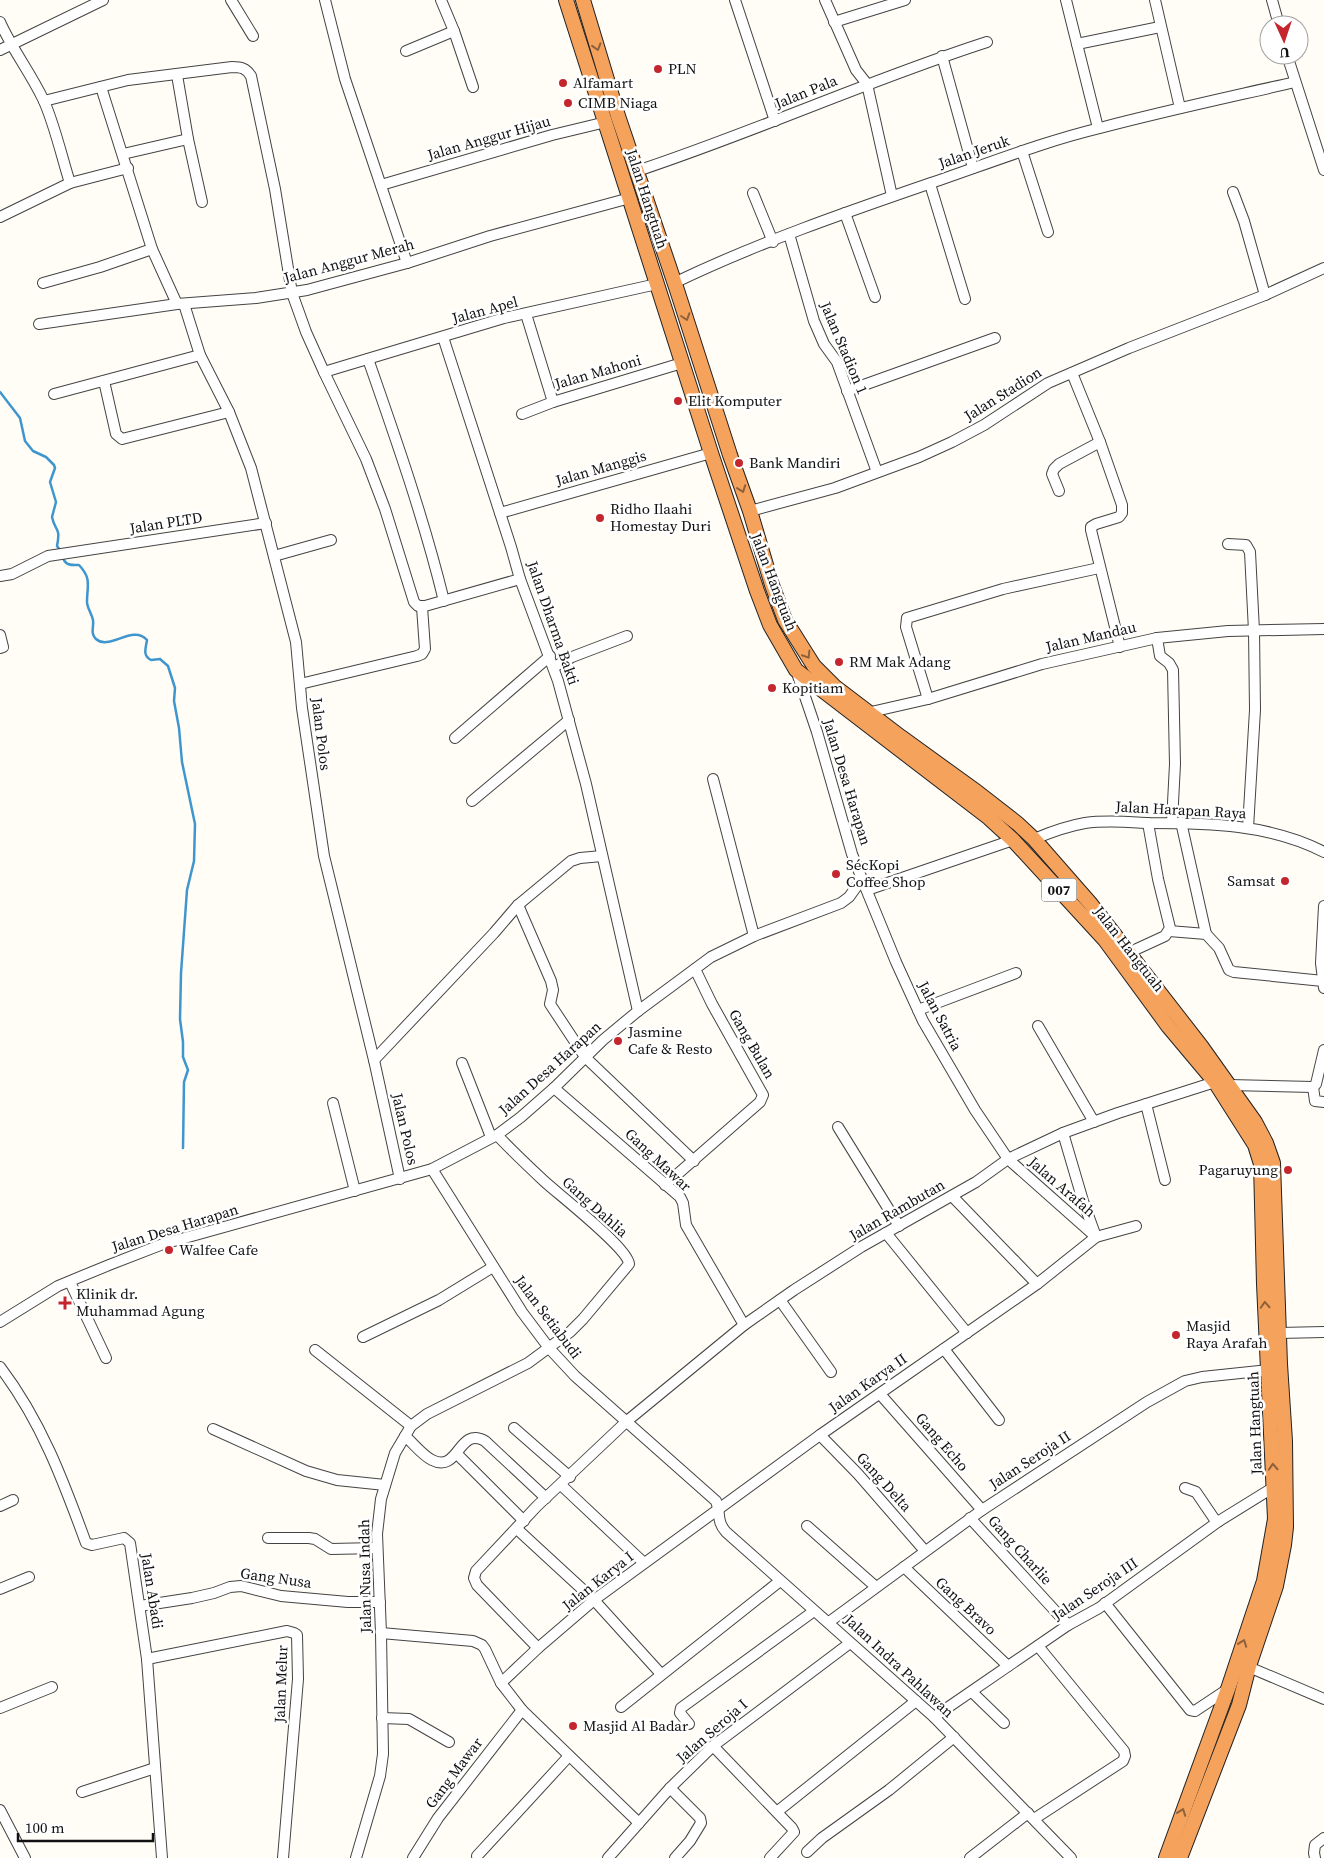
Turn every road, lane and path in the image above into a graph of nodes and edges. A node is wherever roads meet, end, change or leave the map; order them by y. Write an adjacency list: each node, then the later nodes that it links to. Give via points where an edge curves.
1 (103, 0): 20 (street)
2 (231, 0): 18 (street)
3 (325, 0): 46 (street, via 344,79)
4 (441, 0): 17 (street)
5 (566, 0): 34 (highway, Jalan Hangtuah / 007)
6 (583, 0): 43 (highway, Jalan Hangtuah / 007, one-way to 43)
7 (735, 0): 33 (street)
8 (825, 0): 15 (street)
9 (904, 0): 15 (street)
10 (1066, 0): 21 (street)
11 (1155, 0): 16 (street)
12 (1272, 0): 13 (street)
13 (1276, 15)
14 (0, 22): 20 (street)
15 (834, 22): 28 (street, via 856,70)
16 (1160, 27): 21 (street); 32 (street)
17 (454, 31): 23 (street); 30 (street)
18 (253, 36)
19 (988, 42): 24 (street, Jalan Pala)
20 (11, 44): 22 (street); 31 (street)
21 (1077, 44): 35 (street)
22 (0, 50)
23 (406, 51)
24 (942, 56): 28 (street, Jalan Pala); 41 (street)
25 (1290, 65): 27 (street)
26 (177, 75): 29 (street, via 128,80); 36 (street); 63 (street, via 239,67 251,76 275,189)
27 (1295, 82): 32 (street, Jalan Jeruk); 37 (street)
28 (867, 84): 33 (street, Jalan Pala); 49 (street)
29 (101, 87): 31 (street); 39 (street, Jalan Polos)
30 (472, 87)
31 (44, 101): 44 (street)
32 (1180, 108): 35 (street, Jalan Jeruk)
33 (775, 121): 43 (street, Jalan Pala)
34 (606, 122): 46 (street, Jalan Anggur Hijau); 50 (highway, Jalan Hangtuah / 007)
35 (1098, 128): 38 (street, Jalan Jeruk)
36 (188, 139): 39 (street); 51 (street)
37 (1320, 144): 42 (street)
38 (1022, 151): 41 (street, Jalan Jeruk); 54 (street)
39 (123, 154): 40 (street, Jalan Polos)
40 (128, 168): 44 (street); 57 (street, Jalan Polos)
41 (973, 168): 45 (street, Jalan Jeruk)
42 (1324, 170)
43 (637, 171): 61 (highway, Jalan Hangtuah / 007)
44 (70, 183): 53 (street)
45 (930, 184): 49 (street, Jalan Jeruk); 66 (street)
46 (381, 185): 58 (street)
47 (1233, 192): 64 (street)
48 (753, 193): 56 (street)
49 (892, 196): 52 (street, Jalan Jeruk)
50 (630, 198): 58 (street, Jalan Anggur Merah, via 490,236); 62 (highway, Jalan Hangtuah / 007)
51 (202, 202)
52 (845, 213): 55 (street, Jalan Jeruk); 65 (street)
53 (0, 217)
54 (1048, 232)
55 (789, 234): 56 (street, Jalan Jeruk); 78 (street, Jalan Stadion 1, via 814,321 824,344 838,362)
56 (773, 242): 61 (street, Jalan Jeruk)
57 (152, 249): 60 (street); 67 (street, Jalan Polos)
58 (407, 263): 63 (street, Jalan Anggur Merah)
59 (1324, 268): 64 (street, Jalan Stadion)
60 (43, 283)
61 (674, 283): 87 (highway, Jalan Hangtuah / 007, one-way to 87)
62 (657, 284): 68 (street, Jalan Apel); 74 (highway, Jalan Hangtuah / 007)
63 (292, 293): 67 (street, Jalan Anggur Merah); 75 (street)
64 (1265, 295): 76 (street, Jalan Stadion)
65 (875, 297)
66 (966, 299)
67 (180, 304): 69 (street, Jalan Anggur Merah); 72 (street, Jalan Polos)
68 (526, 314): 70 (street, Jalan Apel); 80 (street, Jalan Mahoni)
69 (38, 324)
70 (443, 337): 73 (street, Jalan Apel); 88 (street, Jalan Dharma Bakti)
71 (995, 338): 78 (street)
72 (200, 355): 77 (street); 81 (street, Jalan Polos)
73 (368, 359): 75 (street, Jalan Apel); 96 (street, via 413,489)
74 (682, 363): 80 (street, Jalan Mahoni); 84 (highway, Jalan Hangtuah / 007)
75 (324, 372): 97 (street, via 369,468 414,602)
76 (1072, 373): 83 (street); 85 (street, Jalan Stadion, via 1048,383 952,442)
77 (104, 381): 79 (street); 81 (street, via 116,434 122,439)
78 (847, 391): 85 (street, Jalan Stadion 1)
79 (54, 394)
80 (553, 402): 82 (street)
81 (229, 412): 89 (street, Jalan Polos, via 251,468)
82 (522, 414)
83 (1100, 442): 86 (street, via 1056,466 1052,474); 93 (street, via 1122,509 1119,517 1091,527)
84 (711, 453): 88 (street, Jalan Manggis); 107 (highway, Jalan Hangtuah / 007, via 770,625)
85 (877, 472): 87 (street, Jalan Stadion, via 835,488)
86 (1059, 492)
87 (750, 511): 110 (highway, Jalan Hangtuah / 007, one-way to 110, via 785,620 814,666 834,686)
88 (500, 513): 95 (street, Jalan Dharma Bakti)
89 (266, 523): 92 (street, Jalan Polos); 94 (street, Jalan PLTD, via 48,556 12,574)
90 (331, 540): 92 (street)
91 (1228, 544): 99 (street, via 1244,544 1250,548)
92 (274, 556): 108 (street, Jalan Polos, via 296,642)
93 (1099, 568): 103 (street); 109 (street, via 1003,589 907,618 906,626)
94 (0, 576)
95 (520, 579): 96 (street); 105 (street, Jalan Dharma Bakti)
96 (444, 601): 97 (street)
97 (422, 607): 108 (street, via 425,649 422,654)
98 (1324, 629): 99 (street, Jalan Mandau)
99 (1254, 632): 102 (street, Jalan Mandau, via 1228,631); 117 (street, via 1255,710)
100 (0, 635): 104 (street, via 3,647)
101 (627, 636): 106 (street)
102 (1157, 638): 103 (street, Jalan Mandau); 116 (street, via 1160,656 1173,670)
103 (1120, 647): 109 (street, Jalan Mandau, via 1042,664)
104 (0, 648)
105 (550, 656): 106 (street, Jalan Dharma Bakti); 112 (street)
106 (554, 667): 111 (street, Jalan Dharma Bakti)
107 (796, 670): 119 (highway, Jalan Hangtuah / 007, via 989,818); 122 (street, Jalan Desa Harapan)
108 (300, 684): 139 (street, Jalan Polos, via 324,856)
109 (928, 699): 110 (street, Jalan Mandau)
110 (871, 712): 118 (highway, Jalan Hangtuah / 007)
111 (569, 720): 114 (street); 121 (street, Jalan Dharma Bakti)
112 (455, 738)
113 (713, 779): 128 (street)
114 (472, 801)
115 (1148, 822): 116 (street, Jalan Harapan Raya); 118 (street, Jalan Harapan Raya, via 1112,820 1086,823); 126 (street)
116 (1176, 822): 117 (street, Jalan Harapan Raya); 127 (street)
117 (1248, 828): 120 (street, Jalan Harapan Raya, via 1292,838)
118 (1034, 839): 129 (highway, Jalan Hangtuah / 007)
119 (1013, 840): 123 (street); 135 (highway, Jalan Hangtuah / 007)
120 (1324, 852)
121 (602, 856): 124 (street, via 570,860); 134 (street, Jalan Dharma Bakti)
122 (862, 879): 123 (street, Jalan Satria); 128 (street, Jalan Desa Harapan, via 841,903)
123 (867, 890): 133 (street, Jalan Satria)
124 (518, 905): 138 (street, via 551,981 552,1008); 139 (street)
125 (1324, 906): 132 (street)
126 (1169, 931): 127 (street); 129 (street, via 1165,936)
127 (1206, 934): 132 (street, via 1219,948 1229,970)
128 (754, 936): 130 (street, Jalan Desa Harapan)
129 (1128, 953): 135 (highway, Jalan Hangtuah / 007)
130 (695, 969): 134 (street, Jalan Desa Harapan); 153 (street, Gang Bulan, via 763,1095 760,1102)
131 (1016, 973): 133 (street)
132 (1323, 984)
133 (918, 1010): 152 (street, Jalan Satria, via 970,1102)
134 (638, 1011): 138 (street, Jalan Desa Harapan)
135 (1174, 1023): 141 (highway, Jalan Hangtuah / 007); 142 (highway, Jalan Hangtuah / 007)
136 (1038, 1026): 148 (street)
137 (1324, 1050): 143 (street)
138 (585, 1057): 144 (street, Jalan Desa Harapan); 153 (street)
139 (374, 1060): 155 (street, Jalan Polos)
140 (462, 1063): 151 (street)
141 (1215, 1082): 147 (street, Jalan Rambutan); 179 (highway, Jalan Hangtuah / 007, one-way to 141, via 1261,1164 1254,1145)
142 (1229, 1085): 143 (street); 172 (highway, Jalan Hangtuah / 007, via 1255,1122 1273,1163)
143 (1313, 1087): 145 (street, via 1315,1100)
144 (554, 1088): 151 (street, Jalan Desa Harapan); 157 (street, Gang Mawar)
145 (1324, 1102)
146 (333, 1103): 158 (street)
147 (1146, 1104): 148 (street, Jalan Rambutan); 156 (street)
148 (1094, 1122): 150 (street, Jalan Rambutan)
149 (838, 1127): 160 (street)
150 (1064, 1133): 152 (street, Jalan Rambutan); 163 (street)
151 (494, 1136): 154 (street, Jalan Desa Harapan); 174 (street, Gang Dahlia, via 609,1238 629,1260 627,1268 583,1320)
152 (1008, 1159): 159 (street, Jalan Rambutan); 163 (street, Jalan Arafah)
153 (694, 1161): 157 (street, Gang Bulan)
154 (432, 1169): 155 (street, Jalan Desa Harapan); 164 (street, Jalan Setiabudi)
155 (400, 1179): 158 (street, Jalan Desa Harapan)
156 (1165, 1180)
157 (665, 1185): 169 (street, Gang Mawar, via 682,1200 686,1225)
158 (355, 1191): 165 (street, Jalan Desa Harapan, via 163,1244)
159 (952, 1196): 160 (street, Jalan Rambutan); 166 (street)
160 (899, 1226): 162 (street, Jalan Rambutan)
161 (1136, 1226): 163 (street)
162 (886, 1234): 167 (street, Jalan Rambutan); 171 (street)
163 (1096, 1237): 166 (street, Jalan Karya II)
164 (493, 1267): 173 (street, via 439,1300); 174 (street, Jalan Setiabudi)
165 (70, 1282): 168 (street, Jalan Desa Harapan); 177 (street)
166 (1037, 1284): 171 (street, Jalan Karya II)
167 (780, 1300): 169 (street, Jalan Rambutan); 180 (street)
168 (0, 1322)
169 (744, 1325): 183 (street, Jalan Rambutan)
170 (1324, 1332): 172 (street)
171 (967, 1333): 175 (street, Jalan Karya II)
172 (1280, 1333): 189 (highway, Jalan Hangtuah / 007)
173 (363, 1337)
174 (549, 1348): 183 (street, Jalan Setiabudi, via 575,1376); 184 (street, Jalan Nusa Indah, via 528,1363 460,1396)
175 (944, 1349): 181 (street, Jalan Karya II); 182 (street)
176 (315, 1350): 184 (street)
177 (106, 1358)
178 (0, 1367): 218 (street, Jalan Abadi, via 20,1393 41,1432 86,1543 92,1545 124,1538 130,1543)
179 (1269, 1370): 189 (highway, Jalan Hangtuah / 007); 201 (street, Jalan Seroja II, via 1185,1381 1139,1407)
180 (831, 1372)
181 (880, 1394): 187 (street, Jalan Karya II); 201 (street, Gang Echo)
182 (999, 1420)
183 (627, 1421): 191 (street, Jalan Rambutan); 197 (street, Jalan Setiabudi)
184 (411, 1426): 188 (street, Jalan Nusa Indah)
185 (514, 1428): 191 (street)
186 (213, 1430): 192 (street, via 306,1471 338,1480)
187 (820, 1435): 200 (street, Jalan Karya II); 208 (street, Gang Delta)
188 (405, 1436): 190 (street, via 432,1460 446,1461); 192 (street, Jalan Nusa Indah)
189 (1278, 1441): 194 (highway, Jalan Hangtuah / 007, one-way to 189); 227 (highway, Jalan Hangtuah / 007, via 1286,1527 1284,1545 1276,1586)
190 (457, 1454): 196 (street, via 467,1440 479,1438); 204 (street)
191 (570, 1477): 193 (street, Jalan Rambutan)
192 (385, 1485): 207 (street, Jalan Nusa Indah, via 376,1534)
193 (561, 1485): 196 (street, Jalan Rambutan); 209 (street)
194 (1274, 1487): 203 (street, Jalan Seroja III); 227 (highway, Jalan Hangtuah / 007, one-way to 194, via 1264,1581 1275,1518)
195 (1185, 1488): 203 (street, via 1196,1492 1215,1520)
196 (546, 1498): 204 (street, Jalan Rambutan)
197 (713, 1499): 200 (street, Jalan Indra Pahlawan)
198 (12, 1500): 199 (street)
199 (0, 1506)
200 (719, 1509): 209 (street, Jalan Karya I); 212 (street, Jalan Indra Pahlawan, via 721,1526)
201 (982, 1510): 202 (street, Jalan Seroja II)
202 (970, 1518): 208 (street, Jalan Seroja II); 221 (street, Gang Charlie)
203 (1219, 1521): 217 (street, Jalan Seroja III)
204 (521, 1525): 215 (street); 225 (street, Jalan Rambutan, via 480,1566 474,1578)
205 (807, 1526): 213 (street)
206 (268, 1538): 207 (street, via 315,1539 331,1549)
207 (377, 1548): 216 (street, Jalan Nusa Indah)
208 (925, 1551): 210 (street, Jalan Seroja II)
209 (644, 1563): 215 (street, Jalan Karya I)
210 (904, 1567): 213 (street, Jalan Seroja II); 228 (street, Gang Bravo)
211 (29, 1577): 214 (street)
212 (780, 1581): 219 (street, Jalan Indra Pahlawan); 229 (street)
213 (876, 1587): 220 (street, Jalan Seroja II)
214 (0, 1589)
215 (594, 1600): 225 (street, Jalan Karya I); 229 (street)
216 (380, 1602): 218 (street, Gang Nusa, via 281,1596 241,1586); 222 (street, Jalan Nusa Indah)
217 (1105, 1603): 221 (street, Jalan Seroja III); 232 (street, via 1190,1710 1195,1711)
218 (140, 1606): 226 (street, Jalan Abadi)
219 (814, 1610): 220 (street, Jalan Indra Pahlawan); 242 (street, via 681,1708 680,1714)
220 (829, 1622): 223 (street, Jalan Indra Pahlawan)
221 (1068, 1625): 224 (street, Jalan Seroja III)
222 (381, 1633): 230 (street, via 478,1642); 240 (street, Jalan Nusa Indah)
223 (850, 1643): 235 (street, Jalan Indra Pahlawan); 245 (street, Jalan Seroja I)
224 (1038, 1646): 228 (street, Jalan Seroja III); 252 (street, via 1117,1741 1125,1756 1104,1775)
225 (538, 1648): 230 (street, Jalan Karya I)
226 (147, 1659): 247 (street, Jalan Abadi); 259 (street, Jalan Melur, via 287,1631 297,1635 298,1679)
227 (1242, 1664): 232 (highway, Jalan Hangtuah / 007); 234 (street); 268 (highway, Jalan Hangtuah / 007, via 1239,1704)
228 (1008, 1666): 233 (street, Jalan Seroja III)
229 (660, 1674): 236 (street)
230 (501, 1683): 238 (street)
231 (52, 1687): 237 (street)
232 (1228, 1689): 267 (highway, Jalan Hangtuah / 007, one-way to 232)
233 (972, 1692): 239 (street, Jalan Seroja III); 241 (street)
234 (1324, 1699)
235 (916, 1701): 239 (street, Jalan Indra Pahlawan); 251 (street)
236 (621, 1707)
237 (0, 1708)
238 (522, 1710): 246 (street); 261 (street, Gang Mawar, via 438,1818)
239 (934, 1717): 243 (street, Jalan Indra Pahlawan)
240 (382, 1718): 244 (street, via 409,1719); 260 (street, Jalan Nusa Indah, via 380,1776)
241 (1004, 1723)
242 (690, 1724)
243 (954, 1737): 252 (street, Jalan Indra Pahlawan); 255 (street)
244 (449, 1742)
245 (713, 1746): 248 (street, Jalan Seroja I); 251 (street)
246 (569, 1756): 253 (street); 256 (street)
247 (155, 1768): 249 (street); 258 (street, Jalan Abadi)
248 (670, 1788): 253 (street, Jalan Seroja I); 263 (street, via 701,1822)
249 (82, 1792)
250 (0, 1810): 257 (street)
251 (778, 1811): 264 (street, via 794,1832)
252 (1031, 1816): 265 (street); 266 (street, Jalan Indra Pahlawan)
253 (640, 1823): 262 (street, Jalan Seroja I)
254 (1324, 1838): 269 (street, via 1315,1845)
255 (807, 1852)
256 (477, 1856)
257 (25, 1858)
258 (162, 1858)
259 (283, 1858)
260 (356, 1858)
261 (413, 1858)
262 (608, 1858)
263 (675, 1858)
264 (770, 1858)
265 (970, 1858)
266 (1071, 1858)
267 (1166, 1858)
268 (1180, 1858)
269 (1315, 1858)

